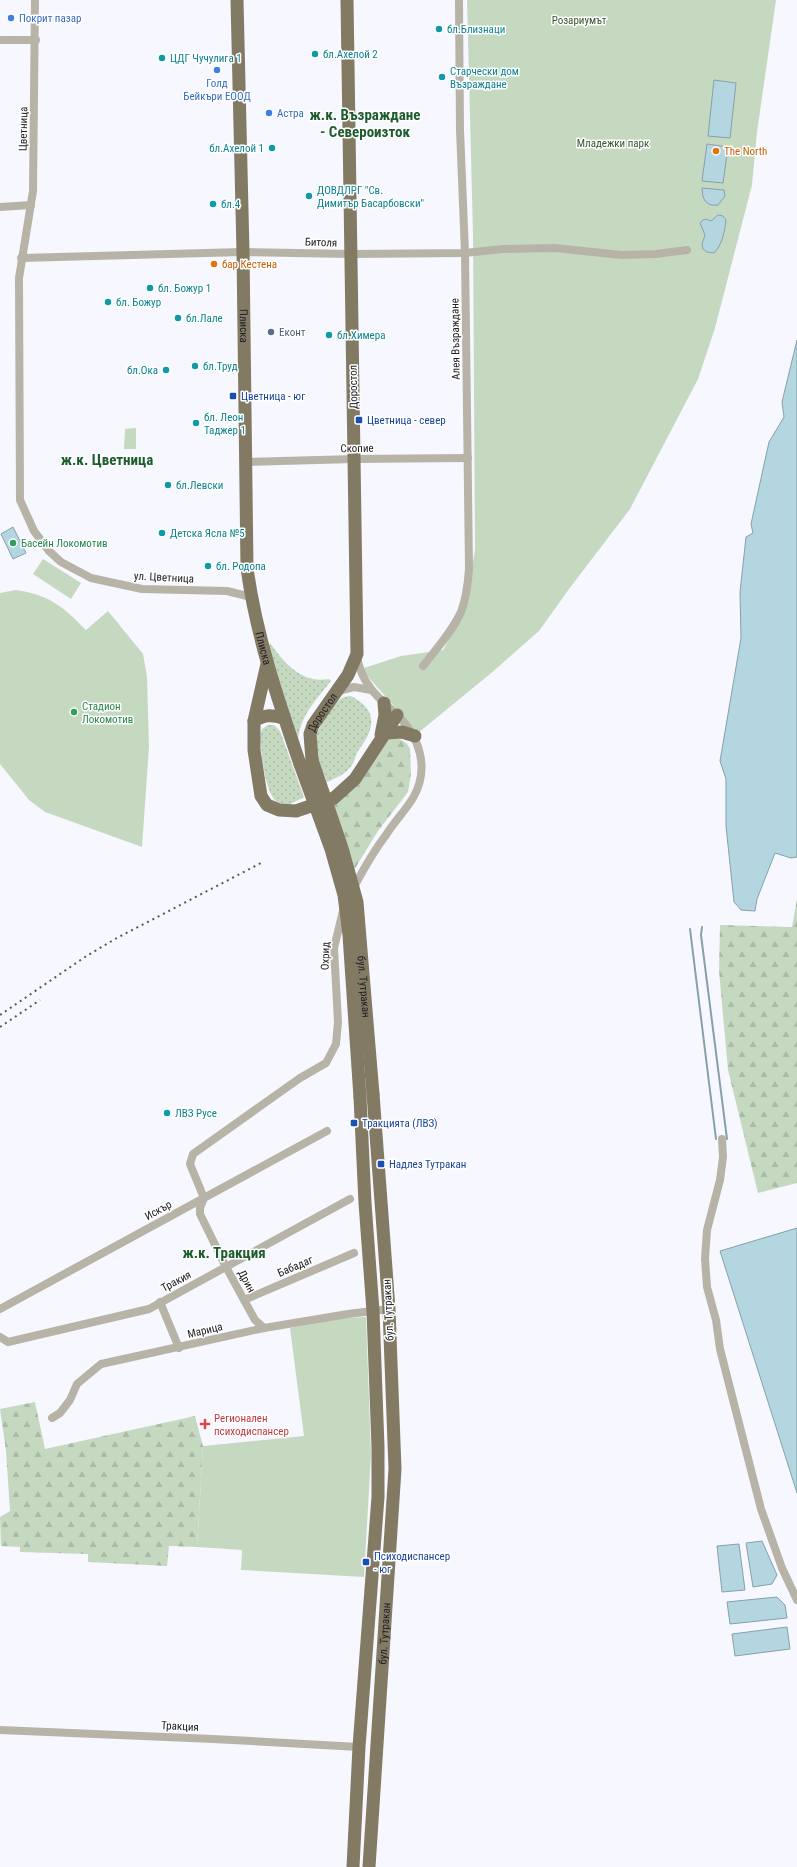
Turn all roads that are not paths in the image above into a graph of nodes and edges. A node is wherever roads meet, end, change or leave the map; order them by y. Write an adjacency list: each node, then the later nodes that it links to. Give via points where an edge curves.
1 (35, 0): 6 (street, Цветница)
2 (237, 0): 10 (main road, Плиска)
3 (347, 0): 12 (main road, Доростол)
4 (459, 0): 11 (street, Алея Възраждане)
5 (0, 40): 6 (street)
6 (36, 40): 7 (street, Цветница)
7 (31, 205): 8 (street); 13 (street, Цветница)
8 (0, 207)
9 (687, 250): 11 (street, Битоля, via 621,255 555,248)
10 (244, 252): 12 (street, Битоля); 13 (street, Битоля); 16 (main road, Плиска)
11 (464, 253): 12 (street, Битоля); 14 (street, Алея Възраждане)
12 (352, 254): 15 (main road, Доростол)
13 (21, 258): 17 (street, ул. Цветница, via 18,278 20,500 34,531 61,562 91,578 142,589 227,591)
14 (468, 458): 15 (street, Скопие); 20 (street, Алея Възраждане, via 467,584 461,612 445,639)
15 (354, 459): 16 (street, Скопие); 18 (main road, Доростол)
16 (246, 462): 17 (main road, Плиска)
17 (251, 597): 19 (main road, Плиска)
18 (357, 654): 21 (street, Охрид, via 361,673); 22 (main road, Доростол, via 348,675)
19 (267, 664): 25 (main road, Плиска); 26 (main road)
20 (423, 666)
21 (371, 690): 22 (street, via 354,687); 23 (street, Охрид)
22 (335, 692): 29 (main road, Доростол, via 312,725)
23 (384, 703): 24 (street, Охрид); 27 (main road)
24 (397, 715): 27 (main road); 28 (street, Охрид)
25 (284, 718): 26 (main road, via 267,715); 29 (main road, Плиска)
26 (254, 721): 27 (main road, via 254,750 261,796 267,805 288,812 309,808 334,798 355,779)
27 (383, 736): 28 (main road, via 402,732)
28 (415, 736): 32 (street, Охрид, via 422,774 418,789 372,855 342,915 334,948 338,1022 336,1044 326,1063 300,1078 193,1154 190,1164)
29 (306, 762): 39 (main road, бул. Тутракан, bridge, via 342,848 357,902); 40 (main road, бул. Тутракан, bridge, via 344,895 349,935)
30 (328, 1131): 32 (street, Искър)
31 (722, 1140): 45 (street, via 723,1157 707,1230 707,1286 716,1320 721,1356 761,1509 782,1568)
32 (204, 1198): 35 (street, Дрин, via 200,1214); 38 (street, Искър)
33 (350, 1199): 35 (street, Тракия)
34 (354, 1253): 36 (street, Бабадаг)
35 (226, 1267): 36 (street, Дрин); 37 (street, Тракия)
36 (244, 1300): 41 (street, Дрин, via 255,1320)
37 (160, 1302): 42 (street, Тракия, via 149,1308 8,1342); 43 (street)
38 (0, 1309)
39 (389, 1310): 40 (street, Марица); 48 (main road, бул. Тутракан, via 395,1469)
40 (373, 1311): 41 (street, Марица); 47 (main road, бул. Тутракан, via 378,1497)
41 (264, 1328): 43 (street, Марица)
42 (0, 1337)
43 (179, 1348): 44 (street, Марица, via 101,1364 77,1384 70,1400 60,1413)
44 (52, 1418)
45 (797, 1600)
46 (0, 1730): 47 (street, Тракция, via 213,1738)
47 (359, 1747): 48 (main road); 49 (main road, бул. Тутракан)
48 (377, 1749): 50 (main road, бул. Тутракан)
49 (358, 1761): 50 (main road); 51 (main road, бул. Тутракан)
50 (376, 1762): 52 (main road, бул. Тутракан)
51 (353, 1867)
52 (369, 1867)

